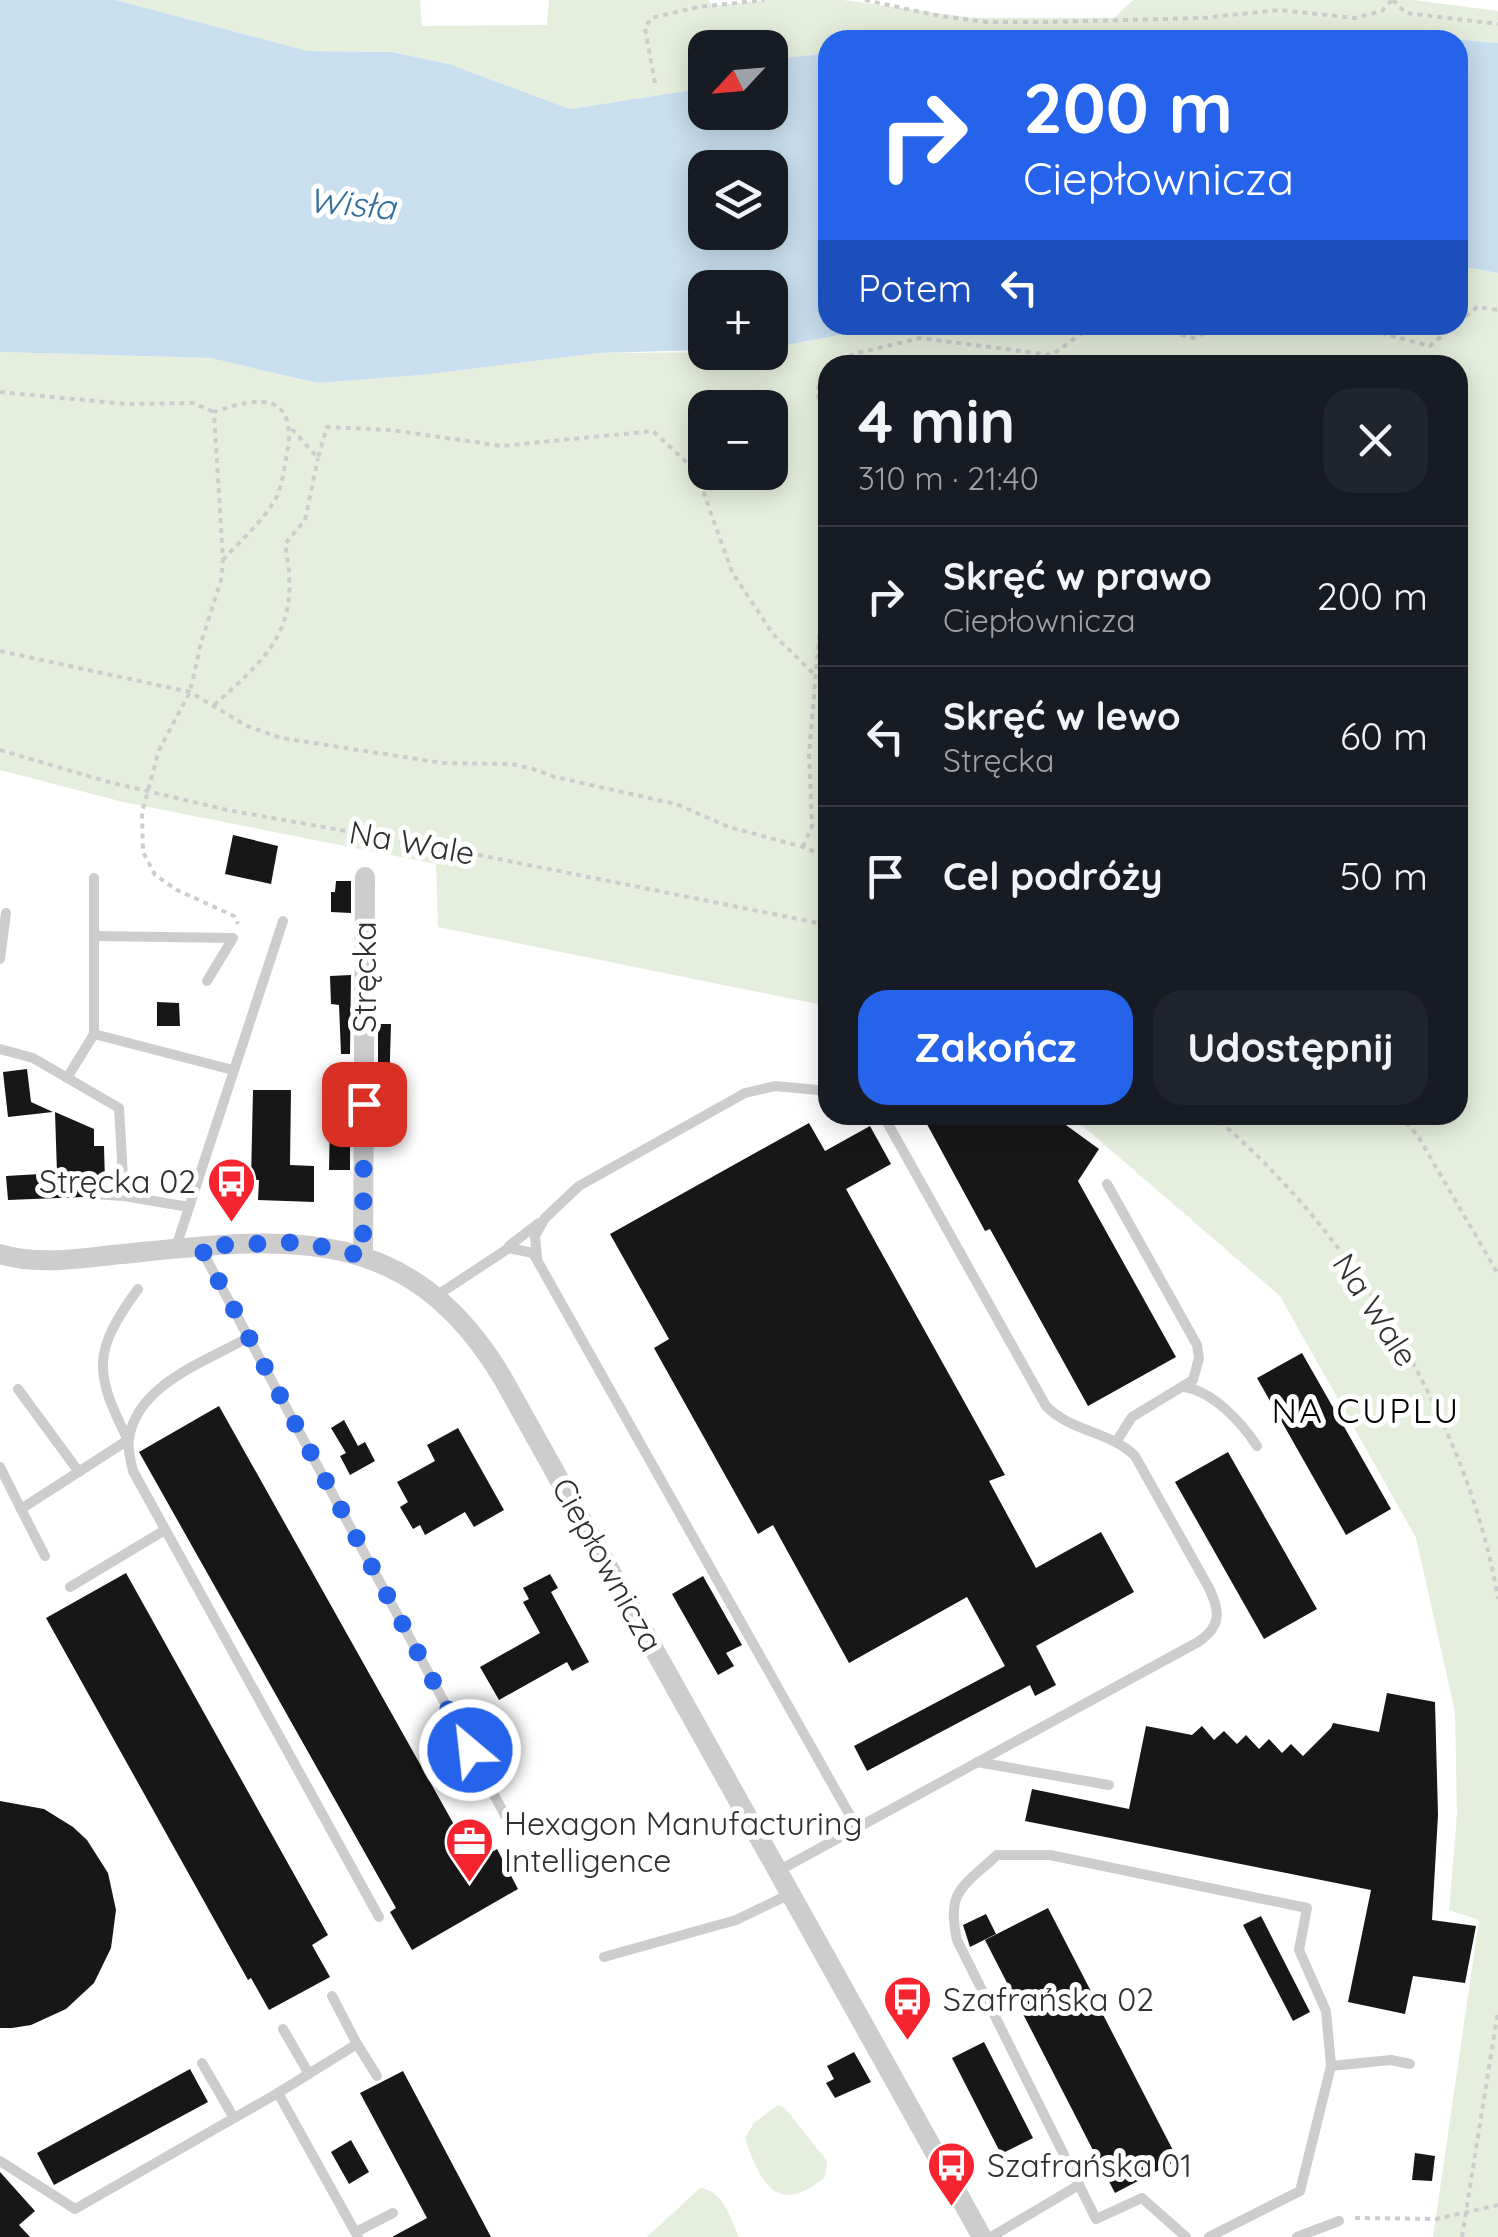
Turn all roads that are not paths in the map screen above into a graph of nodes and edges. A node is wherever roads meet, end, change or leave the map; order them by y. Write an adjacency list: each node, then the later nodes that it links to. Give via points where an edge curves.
1 (365, 877): 23 (street, Stręcka)
2 (94, 878): 5 (lane)
3 (6, 912): 6 (lane)
4 (283, 921): 10 (lane)
5 (94, 936): 7 (lane, via 233,938); 8 (lane)
6 (0, 959)
7 (207, 981)
8 (94, 1034): 10 (lane); 11 (lane)
9 (0, 1050): 11 (lane, via 33,1058)
10 (233, 1070): 17 (lane)
11 (68, 1078): 16 (lane, via 119,1108)
12 (818, 1090): 18 (lane, via 775,1086 745,1092 579,1186)
13 (889, 1125): 31 (lane, via 1046,1406 1070,1424)
14 (1106, 1184): 28 (lane, via 1197,1345 1197,1370)
15 (91, 1194): 16 (lane)
16 (124, 1196): 17 (lane)
17 (189, 1207): 20 (lane)
18 (545, 1218): 21 (lane); 24 (lane, via 534,1243)
19 (200, 1246): 20 (street, Ciepłownicza); 23 (street, Ciepłownicza, via 302,1242); 27 (lane)
20 (176, 1248): 22 (street, Ciepłownicza, via 66,1260)
21 (505, 1250): 24 (lane, via 527,1250); 26 (lane)
22 (0, 1254)
23 (363, 1256): 26 (street, Ciepłownicza)
24 (538, 1260): 42 (lane)
25 (138, 1289): 30 (lane, via 112,1324 102,1358 104,1393)
26 (436, 1296): 43 (street, Ciepłownicza, via 464,1322 502,1376)
27 (249, 1337): 30 (lane, via 162,1386 140,1407); 41 (lane)
28 (1184, 1388): 31 (lane, via 1132,1417); 32 (lane, via 1240,1423)
29 (18, 1389): 34 (lane)
30 (128, 1440): 34 (lane); 36 (lane, via 132,1470)
31 (1116, 1442): 39 (lane, via 1142,1465 1209,1588 1216,1626)
32 (1257, 1446)
33 (0, 1466): 35 (lane)
34 (79, 1472): 35 (lane)
35 (21, 1509): 37 (lane)
36 (165, 1530): 38 (lane); 45 (lane)
37 (45, 1556)
38 (70, 1587)
39 (976, 1762): 40 (lane); 42 (lane)
40 (1109, 1785)
41 (507, 1819)
42 (857, 1828): 43 (lane)
43 (777, 1871): 44 (street, Ciepłownicza)
44 (790, 1894): 46 (lane, via 736,1920); 62 (street, Ciepłownicza)
45 (380, 1917)
46 (604, 1957)
47 (332, 1996): 49 (lane)
48 (282, 2029): 53 (lane)
49 (357, 2044): 53 (lane); 54 (lane)
50 (202, 2064): 56 (lane)
51 (1410, 2064): 52 (lane)
52 (1331, 2066): 58 (lane, via 1326,2011 1299,1950 1307,1908 1050,1855 996,1856 953,1900 957,1940); 65 (lane, via 1300,2191)
53 (308, 2074): 55 (lane)
54 (377, 2076)
55 (278, 2093): 56 (lane); 61 (lane)
56 (234, 2118): 57 (lane, via 75,2209)
57 (0, 2160)
58 (1080, 2185): 63 (lane); 64 (lane, via 1096,2219 1142,2198)
59 (392, 2212): 61 (lane)
60 (1339, 2221): 66 (lane)
61 (357, 2235)
62 (982, 2237)
63 (991, 2237)
64 (1186, 2237)
65 (1209, 2237)
66 (1297, 2237)

